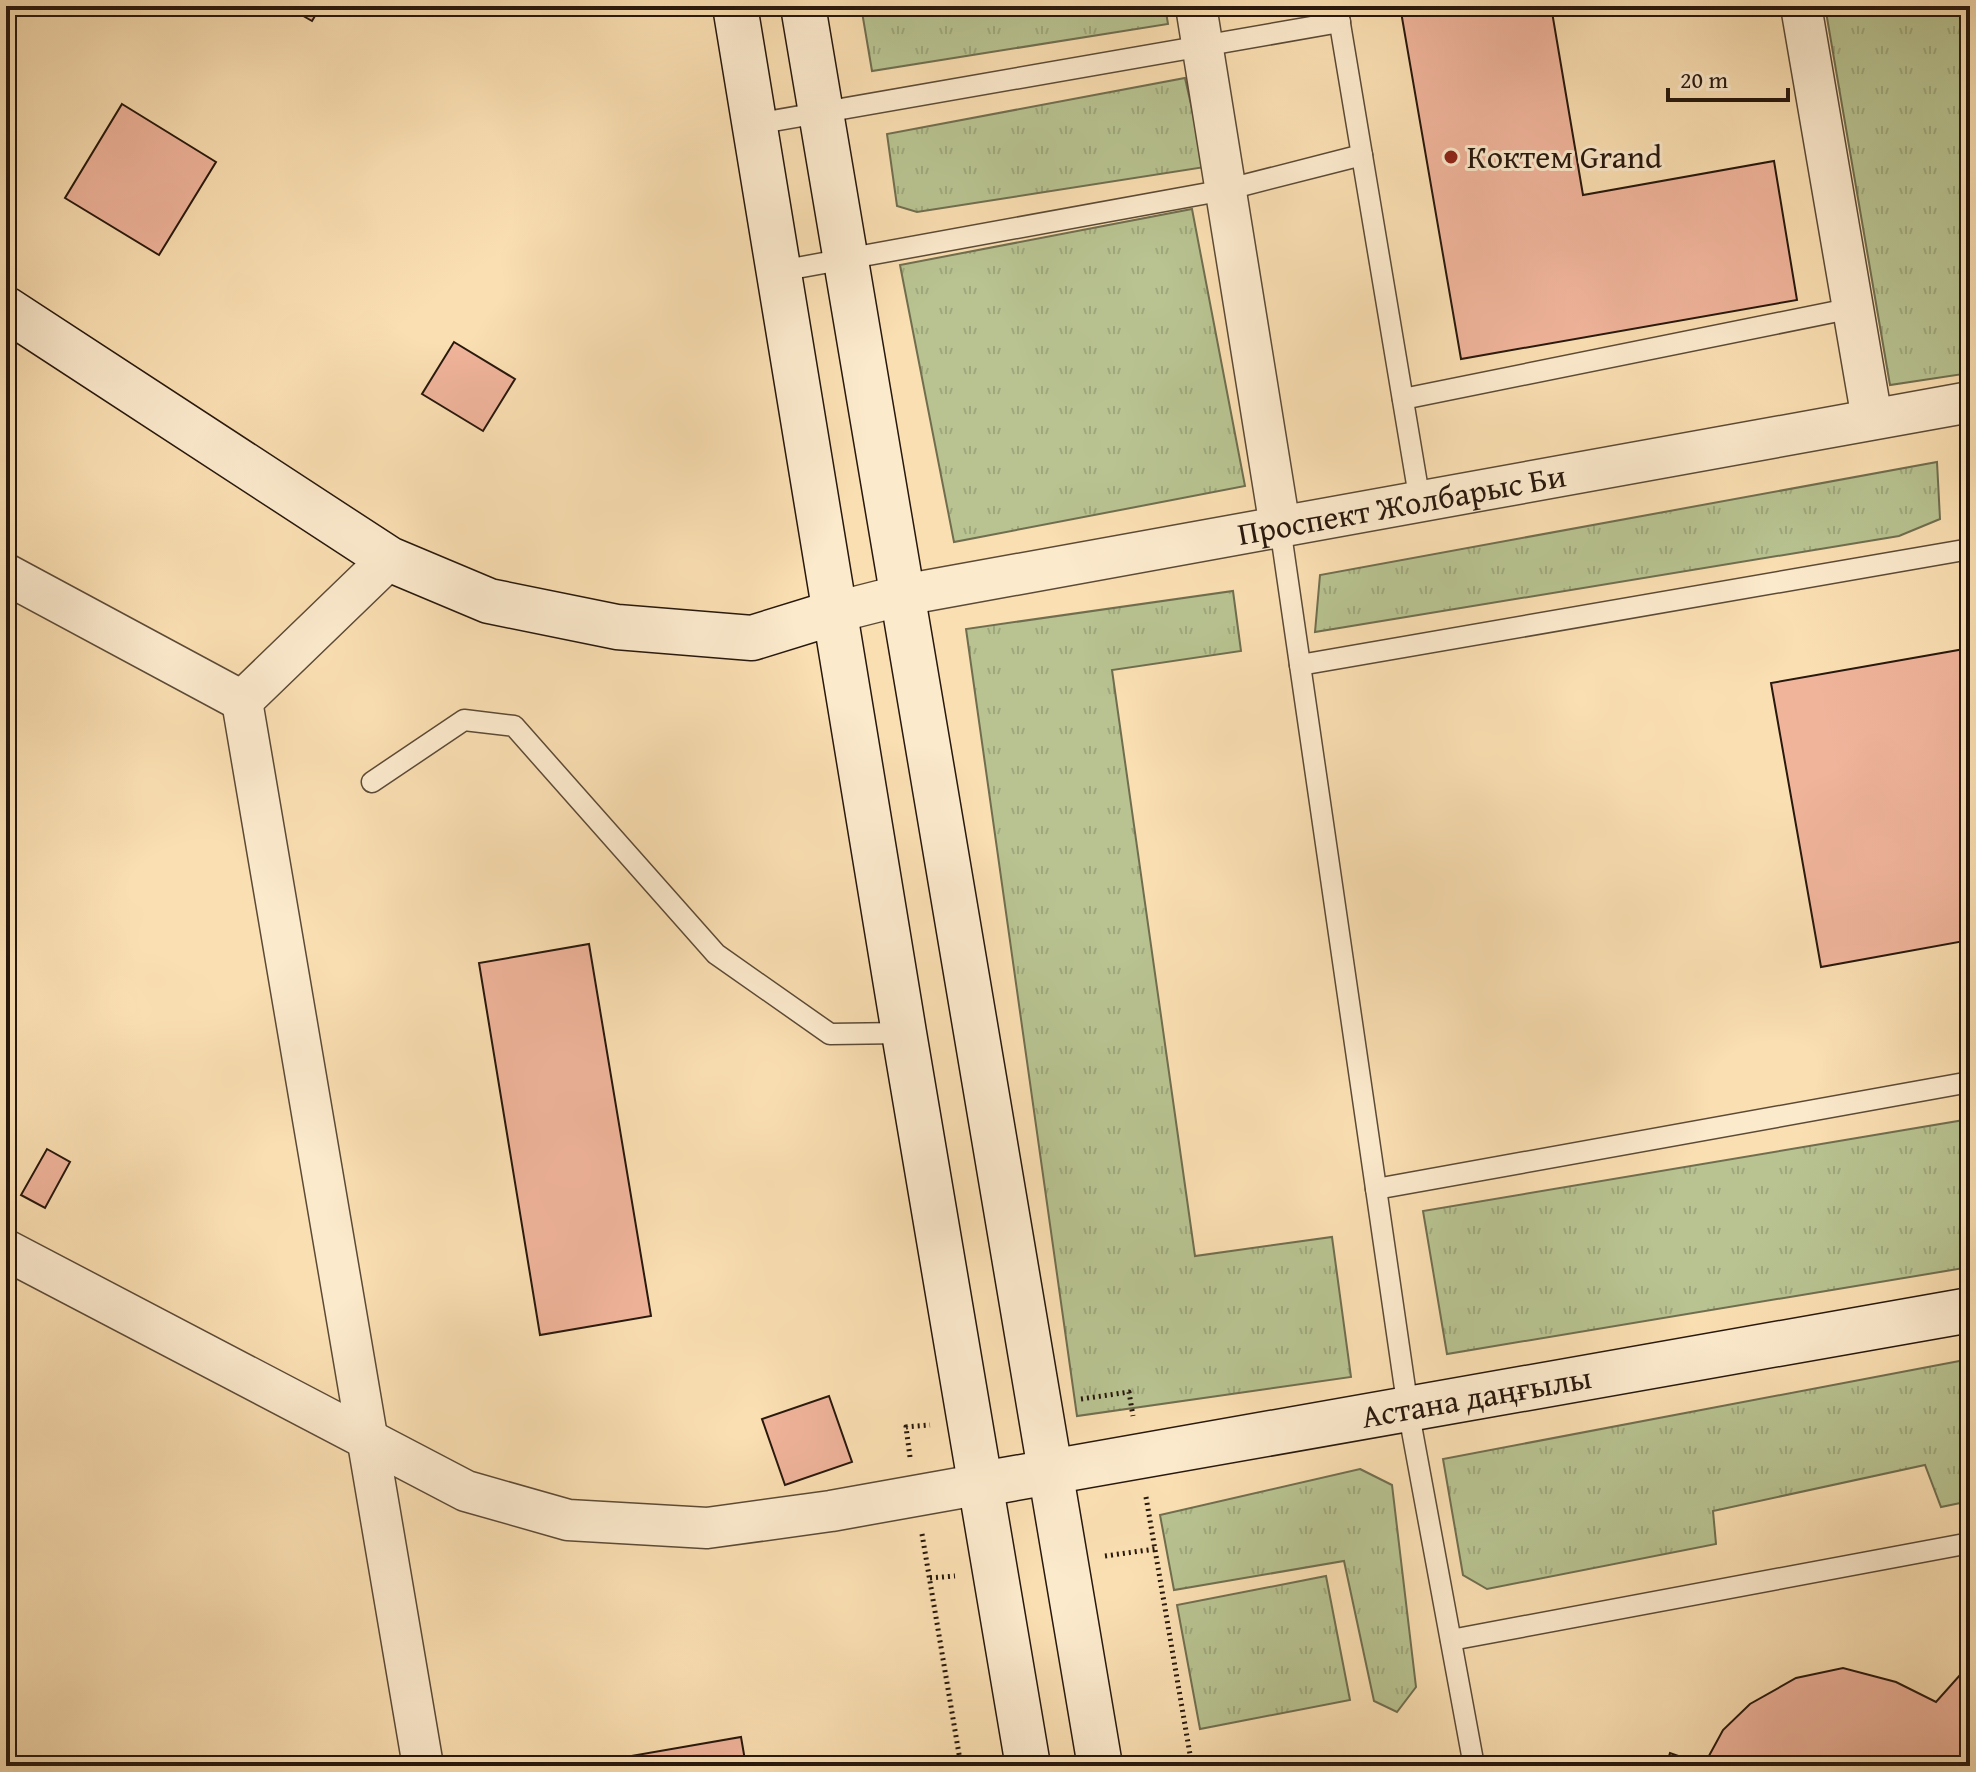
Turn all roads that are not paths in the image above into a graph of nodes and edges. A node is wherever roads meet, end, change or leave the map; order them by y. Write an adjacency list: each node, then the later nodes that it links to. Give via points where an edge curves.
1 (735, 6): 8 (main road)
2 (803, 6): 7 (main road)
3 (1196, 6): 6 (street)
4 (1801, 6): 13 (street)
5 (1338, 14): 6 (lane); 9 (lane)
6 (1202, 47): 7 (lane); 10 (street)
7 (821, 112): 8 (lane); 11 (main road)
8 (755, 124): 12 (main road)
9 (1362, 155): 10 (lane); 15 (lane)
10 (1225, 190): 11 (lane); 19 (street)
11 (846, 257): 12 (lane); 23 (main road)
12 (780, 271): 24 (main road)
13 (1853, 308): 15 (lane); 17 (street)
14 (6, 309): 21 (main road)
15 (1403, 399): 18 (lane)
16 (1970, 402): 17 (street, Проспект Жолбарыс Би)
17 (1872, 419): 18 (street, Проспект Жолбарыс Би)
18 (1420, 502): 19 (street, Проспект Жолбарыс Би)
19 (1280, 527): 23 (street, Проспект Жолбарыс Би); 25 (lane)
20 (1970, 549): 25 (lane)
21 (389, 559): 24 (main road, via 489,601 617,627 752,638); 26 (street)
22 (6, 574): 26 (street)
23 (903, 595): 24 (street, Проспект Жолбарыс Би); 35 (main road)
24 (836, 612): 28 (main road)
25 (1300, 665): 30 (lane)
26 (242, 701): 34 (street)
27 (372, 782): 28 (lane, via 464,720 514,726 716,954 830,1034)
28 (904, 1033): 36 (main road)
29 (1970, 1082): 30 (lane)
30 (1376, 1189): 33 (lane)
31 (6, 1250): 34 (street)
32 (1970, 1310): 33 (main road, Астана даңғылы)
33 (1408, 1409): 35 (main road, Астана даңғылы); 38 (lane)
34 (368, 1440): 36 (street, via 466,1491 568,1520 707,1528); 39 (street)
35 (1051, 1471): 36 (main road, Астана даңғылы); 41 (main road)
36 (982, 1484): 40 (main road)
37 (1970, 1543): 38 (lane)
38 (1451, 1640): 42 (lane)
39 (423, 1766)
40 (1028, 1766)
41 (1100, 1766)
42 (1474, 1766)

